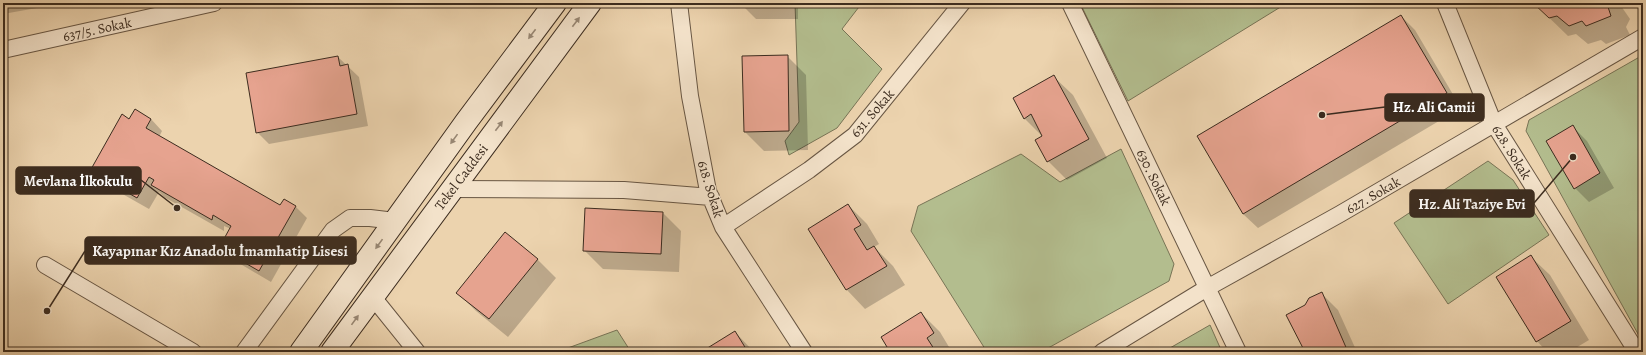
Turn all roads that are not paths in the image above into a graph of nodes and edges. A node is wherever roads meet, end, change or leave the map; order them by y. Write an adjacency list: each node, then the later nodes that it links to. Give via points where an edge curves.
1 (214, 3): 9 (street, 637/5. Sokak)
2 (555, 3): 13 (main road, one-way to 13)
3 (590, 3): 11 (main road, Tekel Caddesi, one-way to 3)
4 (679, 3): 12 (street, 618. Sokak, via 690,96)
5 (962, 3): 14 (street, 631. Sokak, via 855,135 809,170)
6 (1070, 3): 16 (street, 630. Sokak)
7 (1446, 3): 10 (street, 628. Sokak)
8 (1643, 37): 10 (street, 627. Sokak)
9 (3, 50)
10 (1494, 124): 16 (street, 627. Sokak); 26 (street, 628. Sokak)
11 (451, 189): 12 (street, via 624,190); 17 (main road, Tekel Caddesi)
12 (711, 197): 14 (street, 618. Sokak)
13 (395, 221): 19 (street, via 350,218 333,230); 20 (main road, one-way to 20)
14 (723, 227): 23 (street, 618. Sokak)
15 (45, 265): 18 (street)
16 (1207, 288): 24 (street, 627. Sokak); 25 (street, 630. Sokak)
17 (372, 296): 21 (main road, Tekel Caddesi, one-way to 17); 22 (street)
18 (193, 352)
19 (244, 352)
20 (301, 352)
21 (332, 352)
22 (417, 352)
23 (804, 352)
24 (1102, 352)
25 (1238, 352)
26 (1637, 352)

